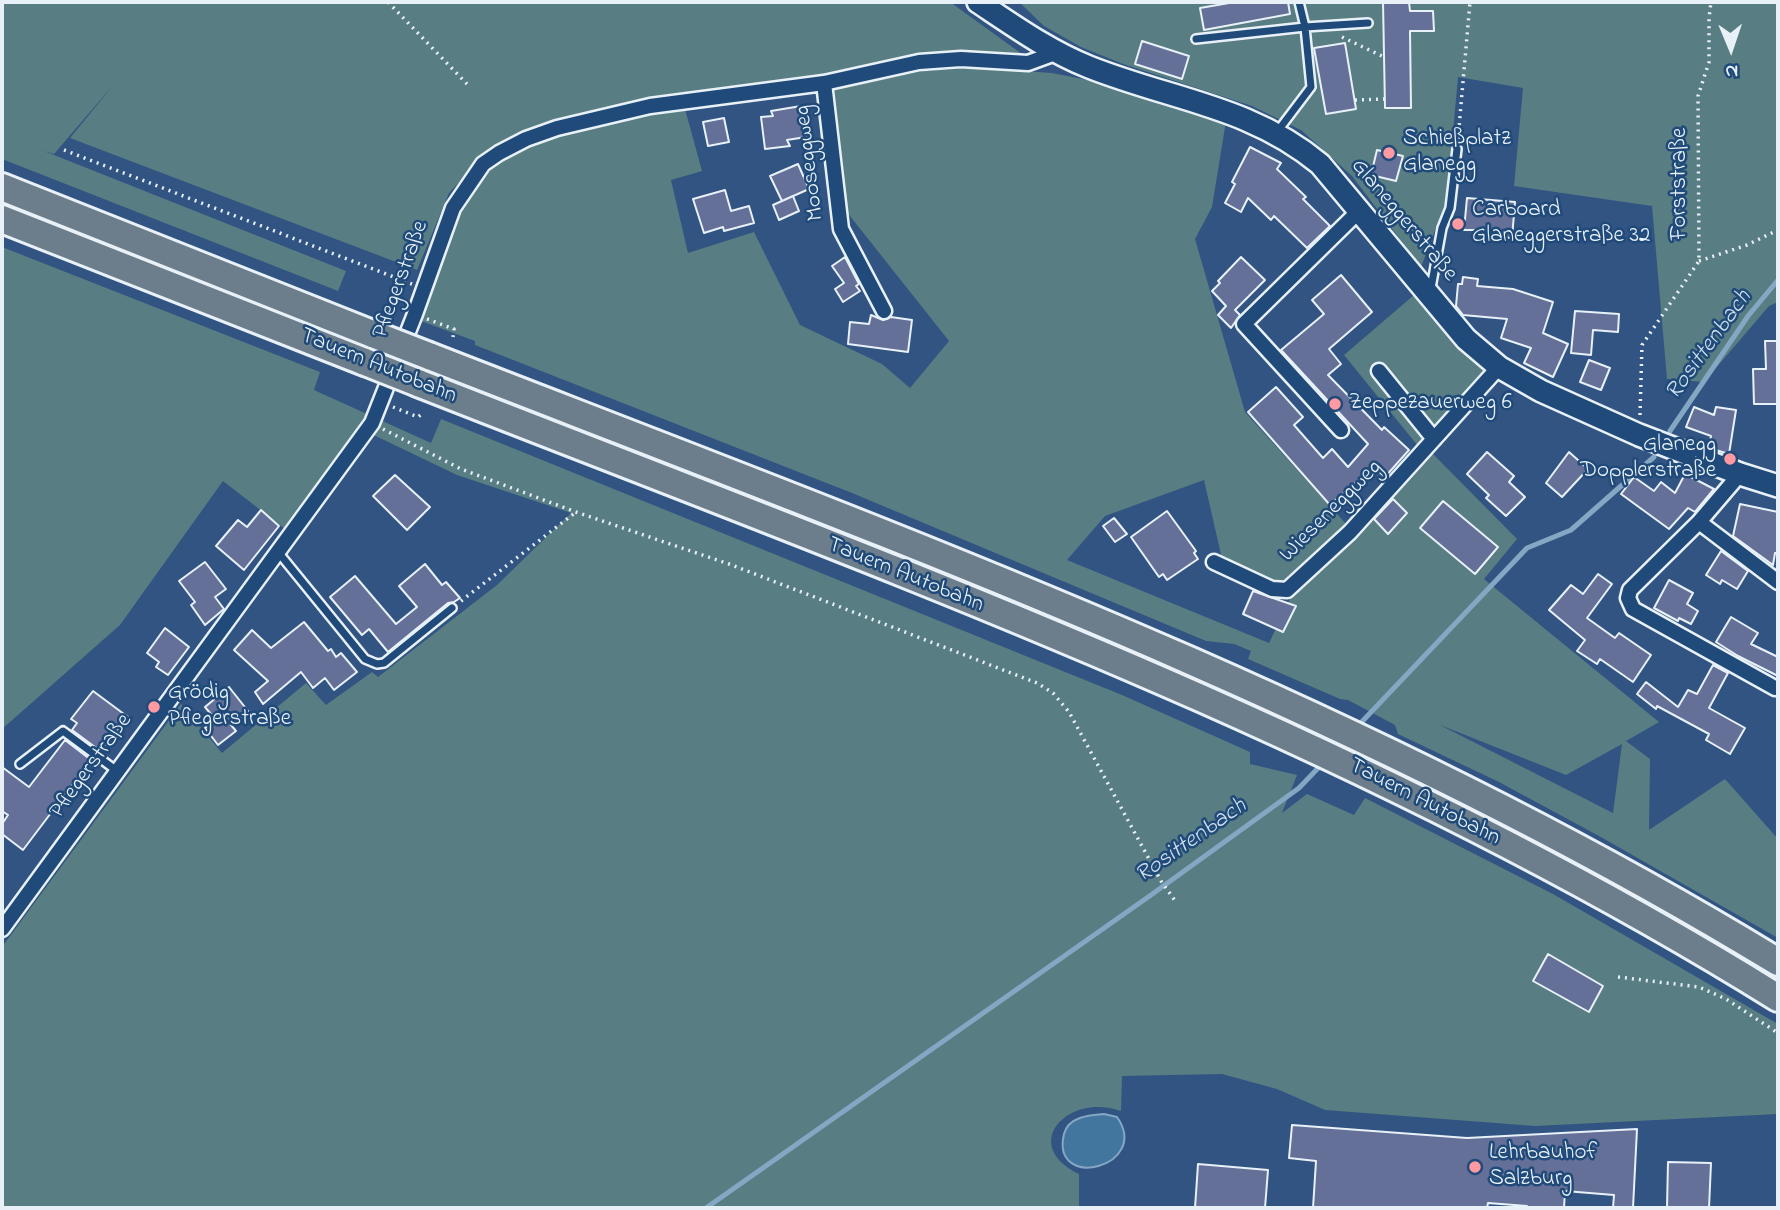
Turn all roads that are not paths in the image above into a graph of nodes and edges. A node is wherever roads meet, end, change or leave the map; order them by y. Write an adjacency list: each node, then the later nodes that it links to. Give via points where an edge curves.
1 (978, 2): 6 (street, Glaneggerstraße)
2 (1299, 2): 4 (lane)
3 (1368, 23): 4 (lane)
4 (1305, 27): 5 (lane); 8 (lane, via 1311,88)
5 (1196, 39)
6 (1058, 52): 7 (street, Pflegerstraße, via 1028,63 919,62); 8 (street, Glaneggerstraße, via 1088,67 1220,109)
7 (824, 83): 14 (street, Mooseggweg, via 841,229); 22 (street, Pflegerstraße, via 650,106 557,128 526,139 483,164 453,208 372,423)
8 (1277, 133): 11 (street, Glaneggerstraße, via 1320,164)
9 (1457, 149): 13 (lane, via 1450,208)
10 (2, 187): 30 (highway, Tauern Autobahn, bridge, via 1152,643 1369,741 1575,846)
11 (1360, 210): 13 (street, Glaneggerstraße); 17 (street, via 1244,324)
12 (2, 219): 31 (highway, Tauern Autobahn, bridge, via 1137,669 1348,764 1565,874)
13 (1429, 295): 15 (street, Glaneggerstraße, via 1466,339)
14 (884, 311)
15 (1499, 367): 18 (street, Wieseneggweg); 19 (street, Glaneggerstraße, via 1639,435)
16 (1379, 371): 18 (street)
17 (1341, 430)
18 (1434, 439): 23 (street, Wieseneggweg, via 1350,531 1287,590 1272,589)
19 (1740, 474): 20 (street, Glaneggerstraße); 21 (street)
20 (1778, 486)
21 (1699, 522): 24 (street); 26 (street, via 1630,590 1628,598 1633,608)
22 (278, 552): 25 (lane, via 365,659 377,664); 28 (street, Pflegerstraße)
23 (1214, 562)
24 (1778, 582)
25 (452, 608)
26 (1775, 688)
27 (20, 764): 28 (lane, via 63,731)
28 (117, 771): 29 (street, Pflegerstraße)
29 (2, 929)
30 (1778, 962)
31 (1778, 998)

